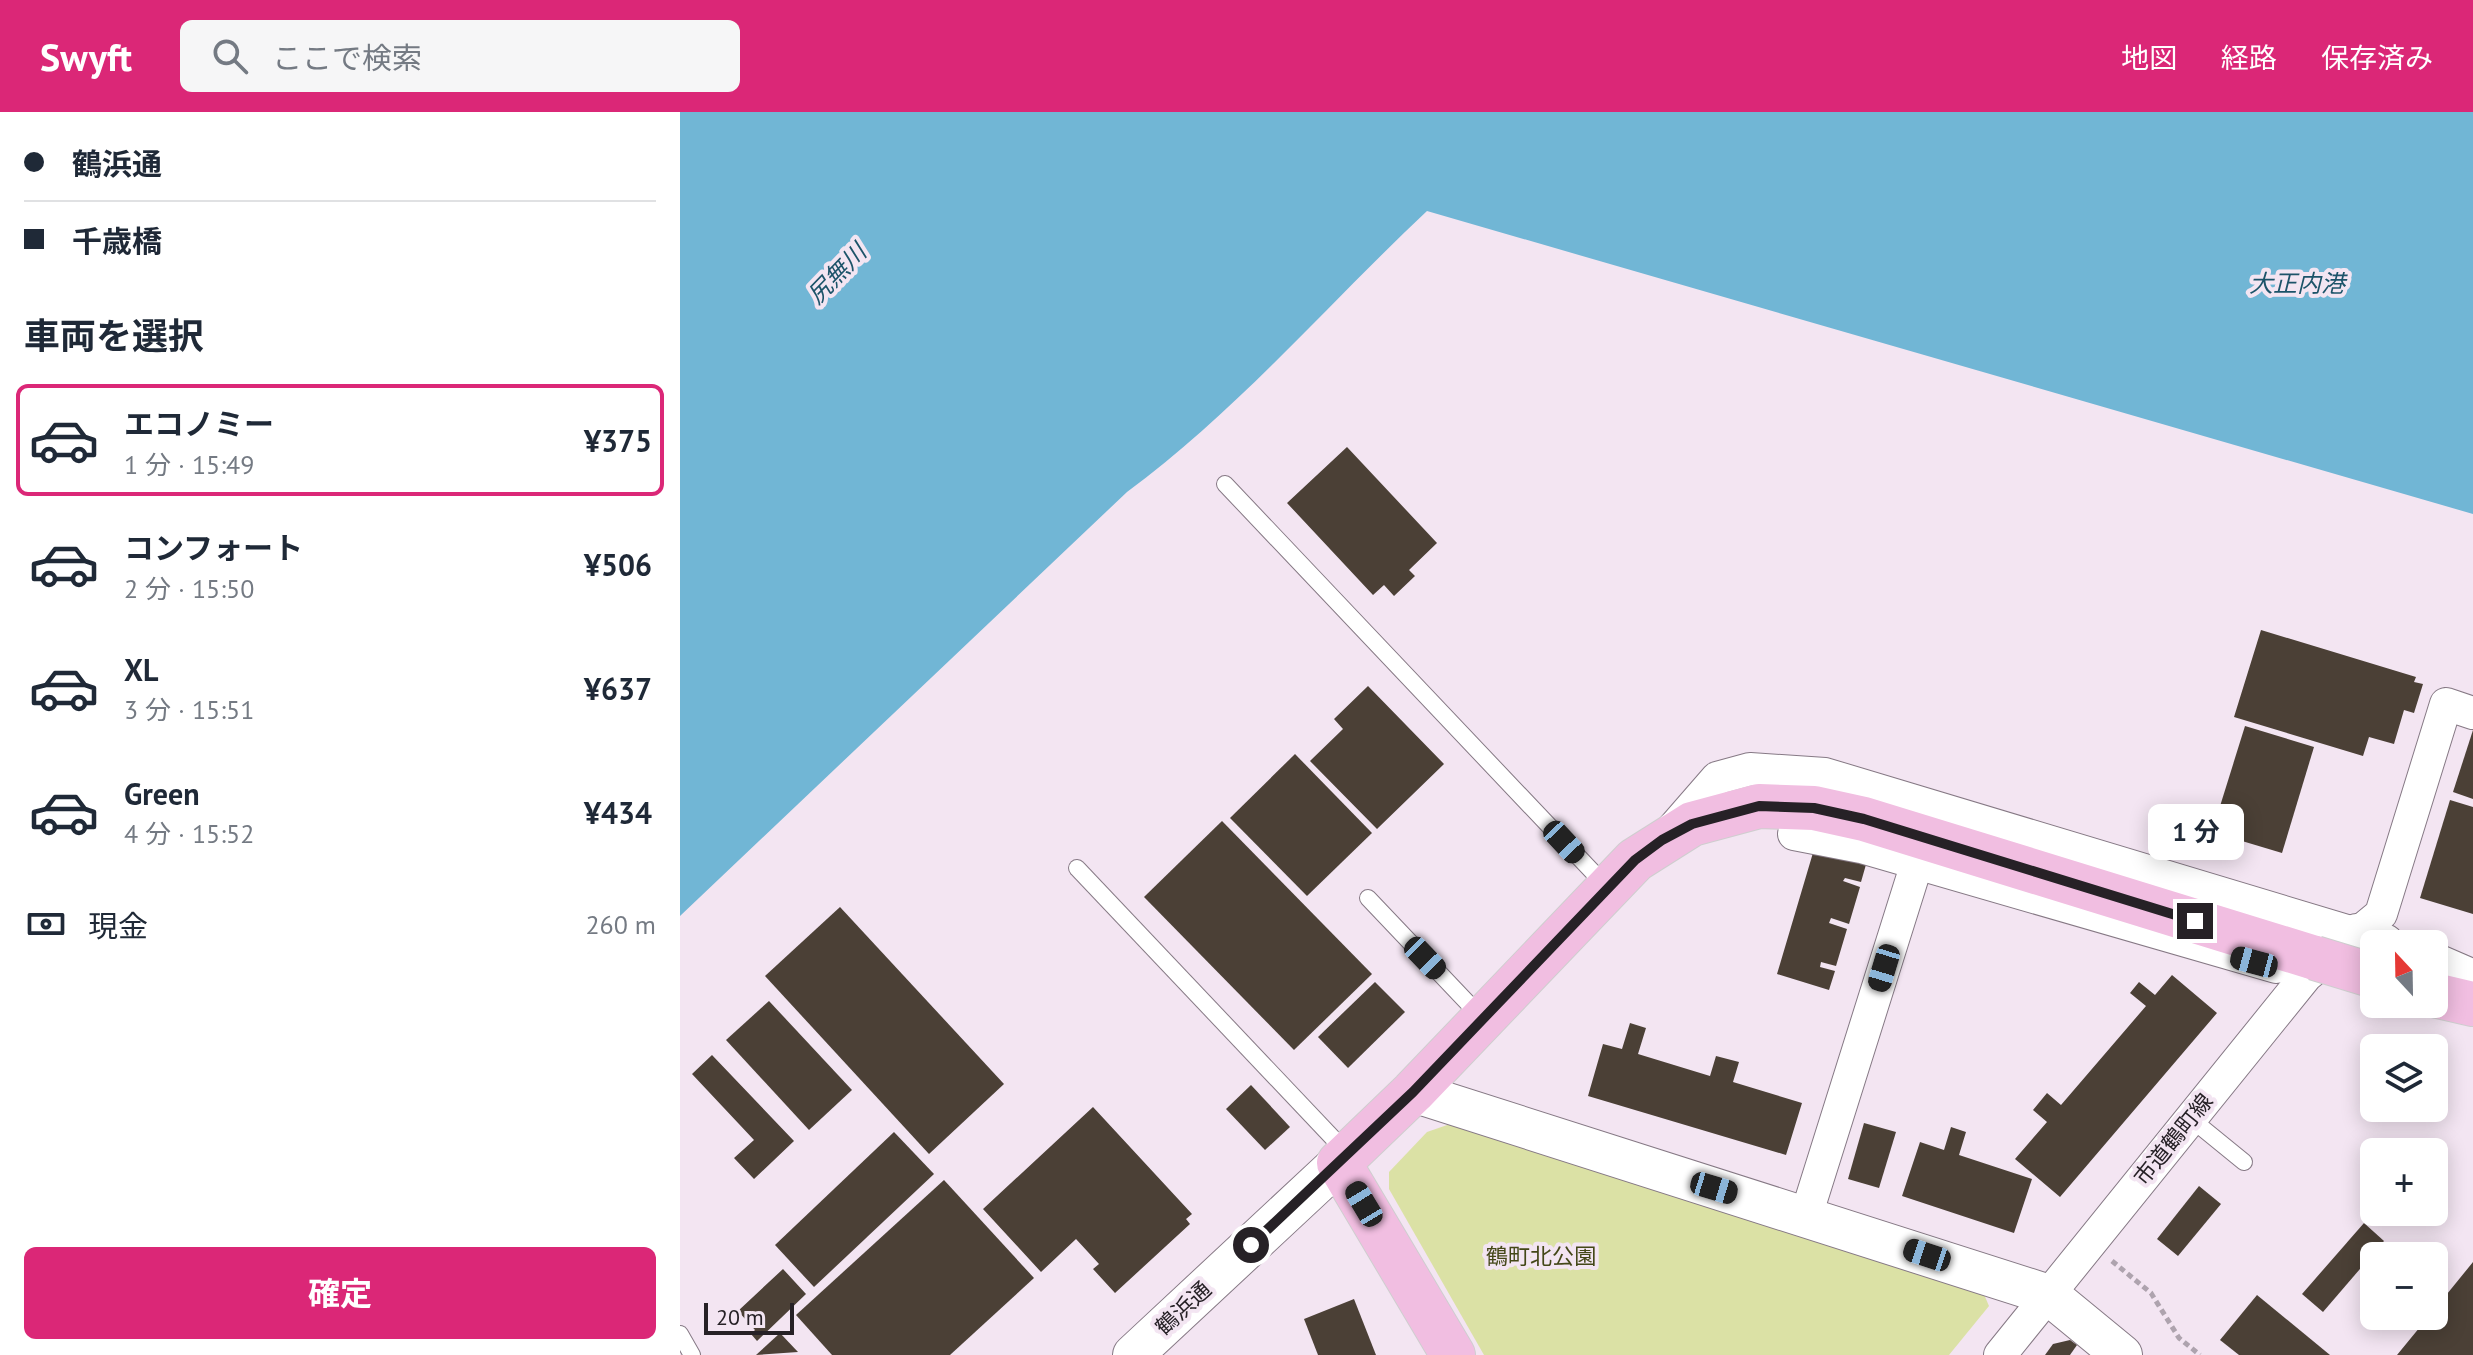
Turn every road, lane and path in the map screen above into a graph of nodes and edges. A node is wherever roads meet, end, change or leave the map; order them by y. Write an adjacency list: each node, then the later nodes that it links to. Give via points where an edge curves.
1 (1225, 484): 7 (lane)
2 (2473, 713): 9 (street, 市道鶴町線, via 2446,704)
3 (1794, 834): 5 (street)
4 (1662, 840): 7 (main road); 10 (street, via 1717,778 1750,769 1825,774); 13 (main road, bridge, via 1692,824 1759,806 1814,808)
5 (1917, 863): 14 (street); 23 (street)
6 (1077, 868): 21 (lane)
7 (1608, 888): 18 (main road)
8 (1368, 898): 18 (lane)
9 (2375, 930)
10 (2360, 936)
11 (2360, 945): 14 (street, 市道鶴町線)
12 (2448, 969): 15 (street)
13 (2360, 972)
14 (2306, 976): 20 (street, 市道鶴町線)
15 (2473, 980)
16 (2448, 998): 17 (main road)
17 (2473, 1004)
18 (1483, 1019): 19 (main road)
19 (1413, 1092): 21 (main road); 23 (street)
20 (2190, 1118): 22 (lane); 24 (street, 市道鶴町線)
21 (1344, 1158): 28 (street, 鶴浜通); 29 (main road)
22 (2244, 1162)
23 (1806, 1216): 25 (street)
24 (2090, 1242): 25 (street, 市道鶴町線); 32 (path, via 2151,1293 2179,1338)
25 (2049, 1295): 30 (street, 市道鶴町線); 31 (street)
26 (680, 1334): 27 (lane)
27 (692, 1355)
28 (1133, 1355)
29 (1453, 1355)
30 (2000, 1355)
31 (2122, 1355)
32 (2200, 1355)

